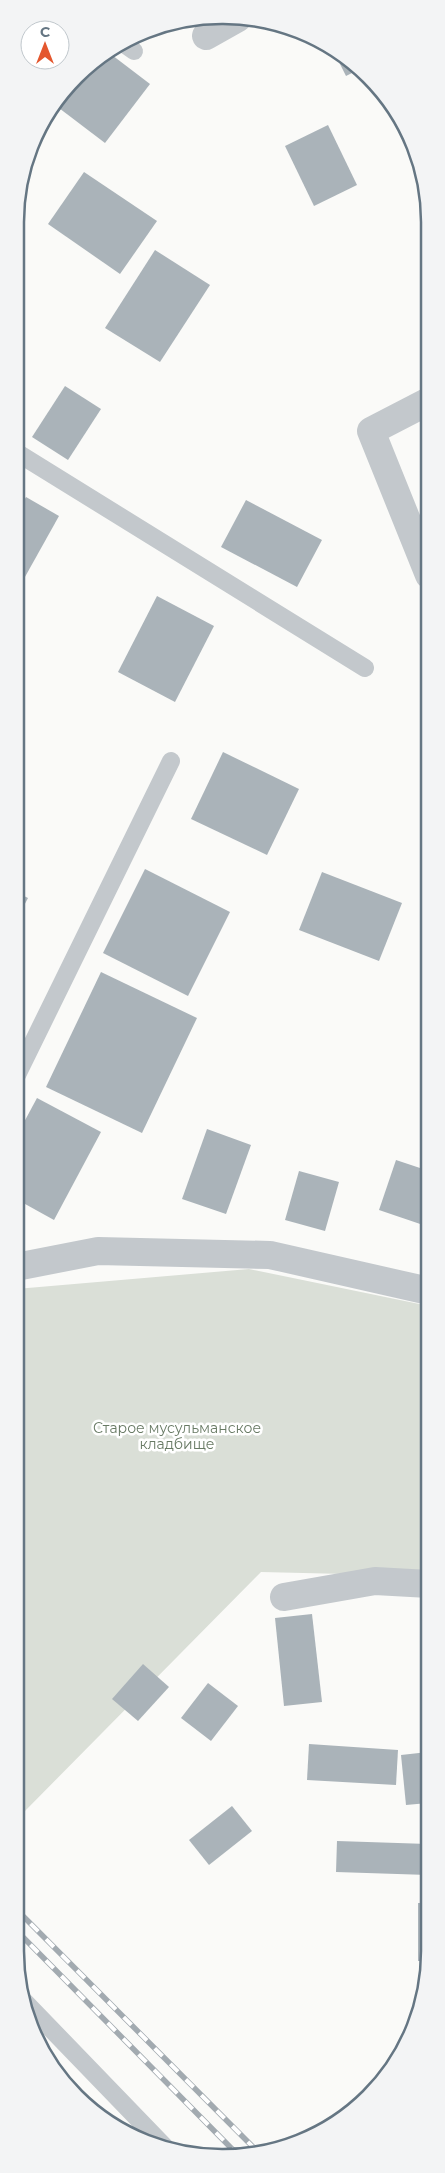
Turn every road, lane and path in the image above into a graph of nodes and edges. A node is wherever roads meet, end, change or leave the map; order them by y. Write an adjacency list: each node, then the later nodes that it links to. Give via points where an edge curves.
1 (227, 24): 2 (street)
2 (206, 36)
3 (421, 405): 5 (street, via 371,431)
4 (24, 457): 6 (lane)
5 (421, 556)
6 (365, 668)
7 (171, 760): 8 (lane)
8 (24, 1061)
9 (24, 1265): 10 (street, via 98,1251 270,1255)
10 (421, 1289)
11 (421, 1584): 12 (street, via 375,1581)
12 (284, 1597)
13 (33, 2010): 14 (lane)
14 (156, 2138)

